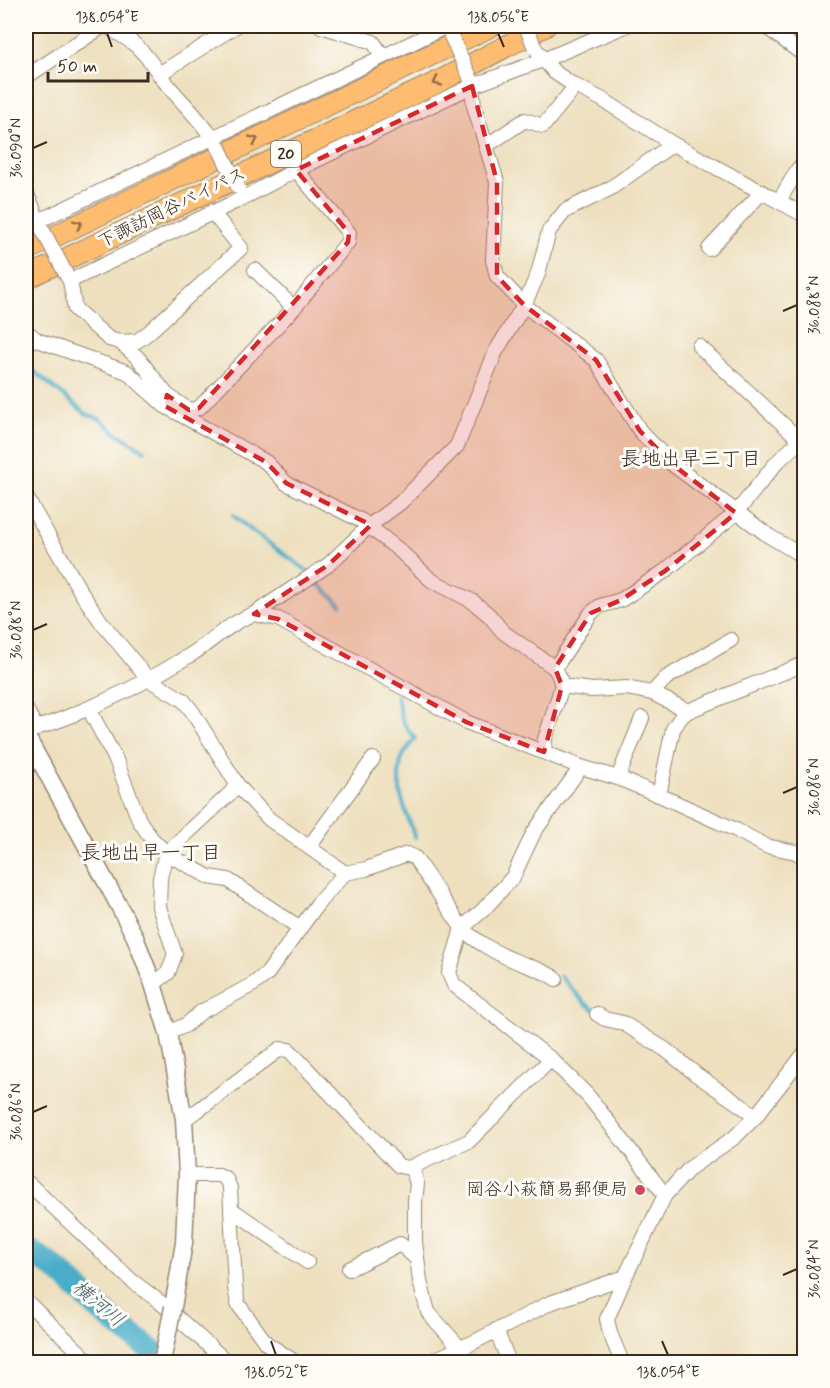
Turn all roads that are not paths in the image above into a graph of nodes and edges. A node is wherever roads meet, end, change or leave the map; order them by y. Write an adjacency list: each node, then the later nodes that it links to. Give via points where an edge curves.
1 (104, 26): 13 (street, via 127,38); 14 (street)
2 (236, 26): 13 (street)
3 (321, 26): 12 (street, via 373,42)
4 (491, 26): 30 (highway, 下諏訪岡谷バイパス / 20, one-way to 4)
5 (526, 26): 10 (street, bridge)
6 (544, 26): 33 (highway, 下諏訪岡谷バイパス / 20, one-way to 33, via 440,81)
7 (625, 26): 10 (street)
8 (765, 26): 11 (street)
9 (447, 29): 12 (street); 15 (street, bridge)
10 (539, 54): 15 (street); 18 (street, via 552,75 603,100)
11 (804, 55)
12 (382, 56): 17 (street)
13 (159, 74): 17 (street)
14 (26, 77)
15 (471, 82): 19 (street); 21 (street)
16 (570, 93): 19 (street, via 543,126 525,120)
17 (215, 142): 23 (street, bridge); 28 (street)
18 (673, 144): 24 (street); 34 (street, via 611,188 565,211 549,231 538,274)
19 (486, 146): 34 (street, via 497,182 497,276)
20 (804, 165): 25 (street)
21 (296, 170): 23 (street); 35 (street, via 349,233 348,242)
22 (26, 192): 28 (street)
23 (240, 192): 26 (street)
24 (762, 192): 25 (street); 29 (street)
25 (778, 201): 27 (street)
26 (212, 212): 32 (street); 37 (street, via 241,248 148,333 137,341)
27 (804, 215)
28 (35, 225): 32 (street, bridge)
29 (709, 249)
30 (26, 250)
31 (255, 270): 35 (street)
32 (68, 278): 37 (street, via 75,309 109,339)
33 (26, 279)
34 (524, 305): 42 (street, via 596,360 640,431 672,464); 43 (street, via 496,351 457,446 400,503)
35 (294, 308): 39 (street, via 199,408 189,410)
36 (26, 331): 39 (street, via 37,340 127,372)
37 (120, 342): 39 (street, via 138,358)
38 (699, 346): 40 (street)
39 (166, 401): 43 (street, via 266,462 286,483)
40 (802, 439): 42 (street, via 777,462)
41 (26, 498): 49 (street, via 82,594)
42 (736, 513): 44 (street); 48 (street, via 665,571 621,600 591,613)
43 (369, 526): 45 (street, via 328,565); 48 (street, via 431,580 472,601 503,632)
44 (804, 557)
45 (254, 614): 49 (street); 57 (street, via 278,619 466,722)
46 (731, 640): 51 (street, via 666,678)
47 (804, 664): 54 (street)
48 (555, 668): 50 (street)
49 (148, 679): 53 (street); 61 (street, via 183,700)
50 (562, 686): 51 (street); 57 (street)
51 (652, 693): 54 (street)
52 (26, 709): 56 (street)
53 (89, 709): 56 (street); 64 (street, via 116,760 139,820)
54 (688, 711): 62 (street, via 673,729)
55 (642, 718): 60 (street)
56 (29, 731): 70 (street, via 135,938)
57 (544, 752): 59 (street)
58 (373, 759): 63 (street)
59 (581, 766): 60 (street); 68 (street, via 534,832 513,877)
60 (618, 778): 62 (street)
61 (238, 786): 63 (street, via 269,819); 64 (street)
62 (659, 795): 65 (street, via 766,846)
63 (309, 847): 66 (street)
64 (166, 853): 67 (street, via 209,877 228,880); 70 (street, via 159,907 175,954 168,973)
65 (804, 857)
66 (345, 873): 67 (street); 68 (street, via 407,854 415,858)
67 (300, 928): 72 (street, via 267,974)
68 (462, 928): 69 (street, via 513,960); 74 (street, via 449,973 454,985)
69 (556, 978)
70 (153, 984): 72 (street)
71 (597, 1014): 75 (street, via 623,1023 666,1050)
72 (168, 1033): 76 (street)
73 (804, 1054): 75 (street)
74 (551, 1059): 77 (street, via 469,1141); 80 (street, via 589,1097)
75 (756, 1116): 80 (street, via 735,1137 690,1168)
76 (184, 1119): 77 (street, via 280,1049 289,1050 399,1166); 78 (street)
77 (412, 1167): 82 (street, via 417,1184)
78 (187, 1175): 81 (street, via 219,1175 226,1179); 90 (street, bridge, via 184,1243)
79 (26, 1181): 91 (street, via 131,1280)
80 (665, 1195): 85 (street)
81 (231, 1209): 83 (street); 92 (street, via 238,1304 266,1343)
82 (417, 1259): 84 (street, via 400,1244); 88 (street, via 428,1312)
83 (307, 1262)
84 (349, 1269)
85 (625, 1277): 87 (street, via 550,1303); 95 (street, via 607,1319)
86 (26, 1301): 89 (street)
87 (496, 1330): 88 (street); 94 (street)
88 (460, 1348): 93 (street)
89 (90, 1362)
90 (162, 1362)
91 (227, 1362)
92 (295, 1362)
93 (429, 1362)
94 (509, 1362)
95 (622, 1362)

